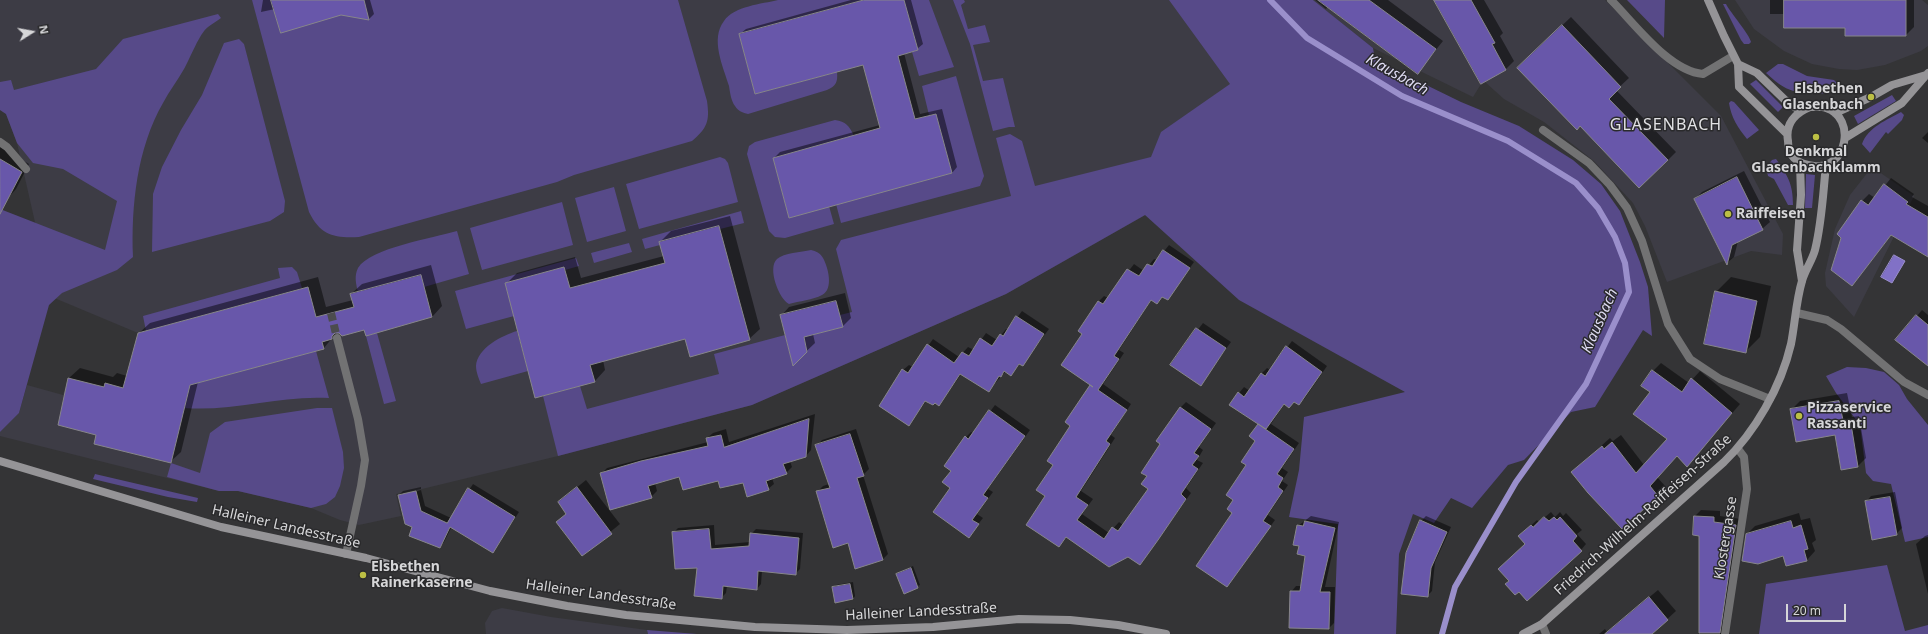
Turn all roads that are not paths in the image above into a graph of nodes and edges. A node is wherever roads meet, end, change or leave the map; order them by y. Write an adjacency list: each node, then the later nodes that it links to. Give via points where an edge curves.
1 (1611, 0): 3 (street, via 1667,58 1682,68 1703,74)
2 (1708, 0): 3 (main road)
3 (1734, 56): 4 (main road)
4 (1738, 64): 6 (main road, via 1758,73); 9 (main road, via 1739,87)
5 (1927, 74): 7 (main road, via 1892,85); 10 (main road, via 1902,103)
6 (1800, 111): 7 (main road, via 1810,107 1825,107); 9 (main road, via 1792,119)
7 (1835, 113): 10 (main road, via 1843,124)
8 (1542, 130): 19 (street, via 1589,163 1627,208 1642,241 1668,324 1690,360 1720,379)
9 (1786, 133): 12 (main road, via 1793,158)
10 (1845, 138): 13 (main road, via 1840,155)
11 (0, 142): 14 (street)
12 (1800, 163): 13 (main road, via 1819,167); 15 (main road, Friedrich-Wilhelm-Raiffeisen-Straße, via 1801,195 1797,250)
13 (1826, 165): 15 (main road, Friedrich-Wilhelm-Raiffeisen-Straße, via 1814,251)
14 (26, 169)
15 (1802, 282): 16 (main road, Friedrich-Wilhelm-Raiffeisen-Straße)
16 (1796, 313): 18 (street, via 1827,320 1904,382); 19 (main road, Friedrich-Wilhelm-Raiffeisen-Straße, via 1791,346)
17 (337, 338): 22 (street, via 358,419 365,460)
18 (1928, 395)
19 (1770, 399): 20 (main road, Friedrich-Wilhelm-Raiffeisen-Straße)
20 (1738, 449): 23 (main road, Friedrich-Wilhelm-Raiffeisen-Straße); 28 (street, Klostergasse, via 1744,457 1747,489)
21 (0, 462): 22 (main road, Halleiner Landesstraße, via 221,527)
22 (346, 554): 24 (main road, Halleiner Landesstraße, via 566,606 626,615 755,627)
23 (1542, 624): 26 (main road, Friedrich-Wilhelm-Raiffeisen-Straße); 27 (street)
24 (847, 632): 25 (main road, Halleiner Landesstraße, via 1019,619 1070,620)
25 (1166, 634)
26 (1523, 634)
27 (1546, 634)
28 (1725, 634)

